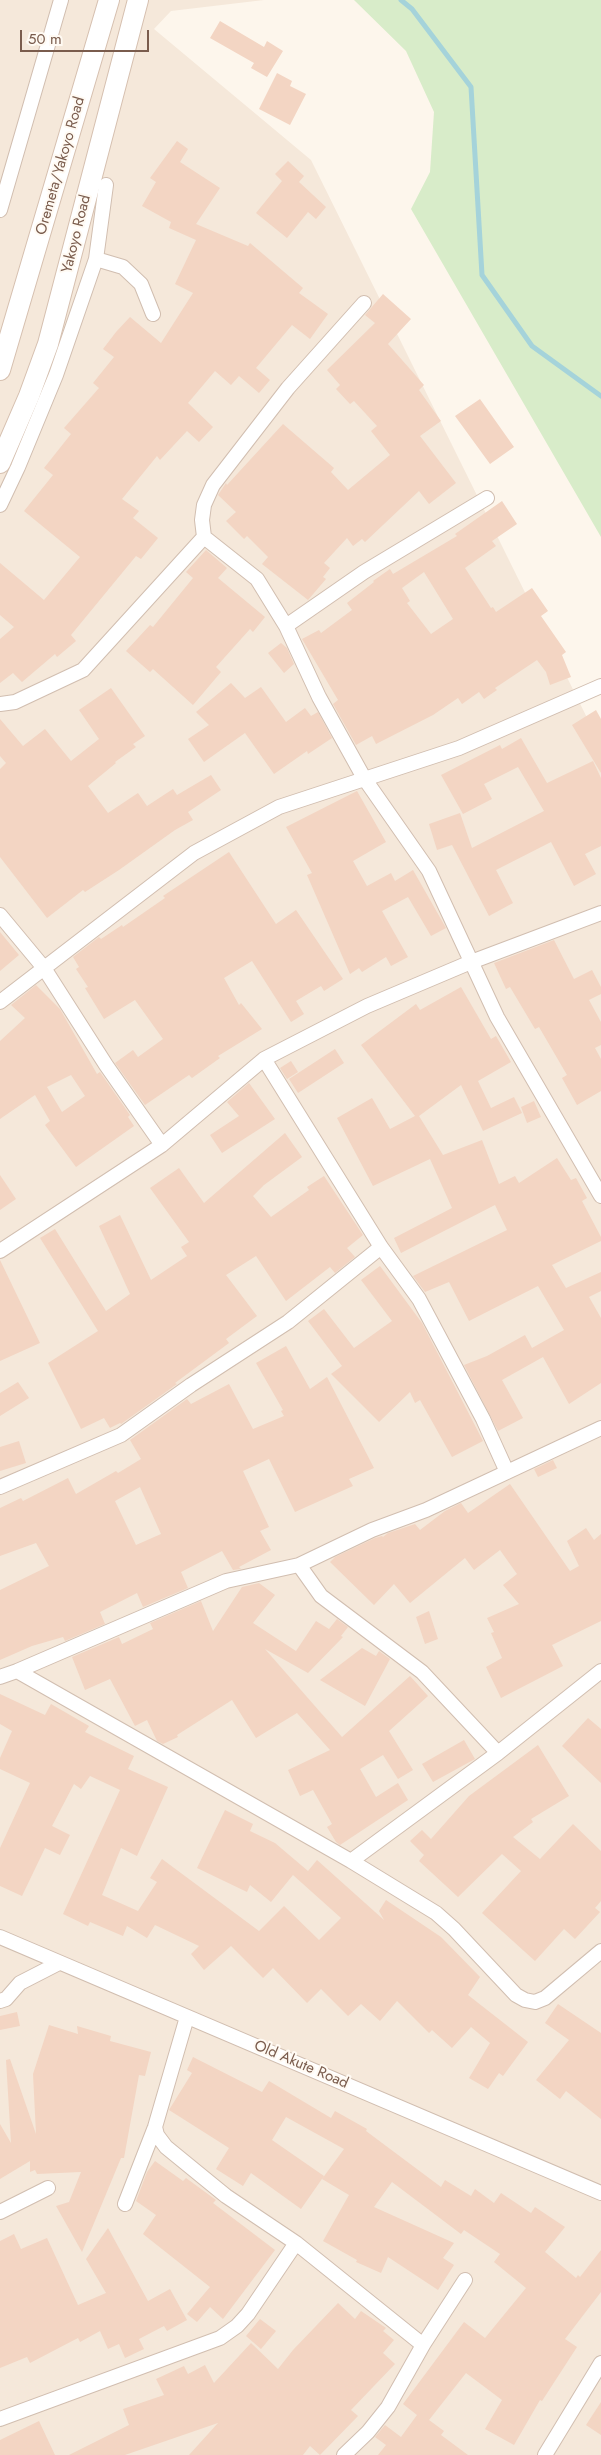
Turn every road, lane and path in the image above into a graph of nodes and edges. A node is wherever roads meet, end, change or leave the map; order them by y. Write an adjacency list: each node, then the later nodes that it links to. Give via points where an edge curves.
1 (61, 0): 5 (street)
2 (109, 0): 9 (main road, Oremeta/Yakoyo Road)
3 (138, 0): 10 (main road, Yakoyo Road, via 48,344)
4 (106, 185): 6 (street)
5 (0, 210)
6 (96, 259): 8 (street, via 123,267 142,284); 12 (street, via 56,376)
7 (364, 303): 13 (street, via 288,388 212,485 204,505)
8 (154, 314)
9 (0, 370)
10 (0, 463)
11 (486, 498): 14 (street, via 364,572)
12 (0, 505)
13 (204, 537): 14 (street, via 256,579); 16 (street, via 83,670 15,702)
14 (286, 626): 17 (street, via 319,697)
15 (601, 686): 17 (street, via 459,748)
16 (0, 704)
17 (364, 778): 20 (street, via 429,871); 21 (street, via 279,807 194,853)
18 (601, 913): 20 (street)
19 (0, 915): 21 (street)
20 (471, 962): 23 (street, via 366,1006); 25 (street, via 528,1072)
21 (44, 968): 22 (street); 24 (street)
22 (0, 1002)
23 (264, 1059): 24 (street); 26 (street)
24 (162, 1145): 27 (street)
25 (600, 1192)
26 (381, 1247): 29 (street, via 419,1299 483,1419); 30 (street, via 288,1322 191,1384 121,1435)
27 (0, 1250)
28 (601, 1428): 29 (street)
29 (507, 1472): 31 (street)
30 (0, 1487)
31 (299, 1565): 32 (street, via 226,1581); 35 (street, via 321,1596 422,1672)
32 (17, 1671): 34 (street); 36 (street)
33 (601, 1671): 35 (street)
34 (0, 1676)
35 (498, 1753): 36 (street)
36 (351, 1861): 38 (street, via 436,1913 516,1995 525,2000 535,2002 545,1998)
37 (0, 1937): 39 (street, Old Akute Road)
38 (601, 1951)
39 (59, 1963): 40 (street, via 20,1984); 41 (street, Old Akute Road)
40 (0, 2001)
41 (187, 2017): 42 (street); 44 (street, Old Akute Road)
42 (155, 2127): 45 (street); 47 (street, via 166,2148 226,2196)
43 (48, 2188): 46 (street)
44 (601, 2193)
45 (125, 2204)
46 (0, 2212)
47 (296, 2243): 49 (street); 51 (street, via 248,2314 238,2326 220,2338)
48 (465, 2280): 49 (street)
49 (423, 2345): 52 (street, via 388,2407)
50 (601, 2363): 53 (street)
51 (0, 2419)
52 (344, 2455)
53 (545, 2455)

